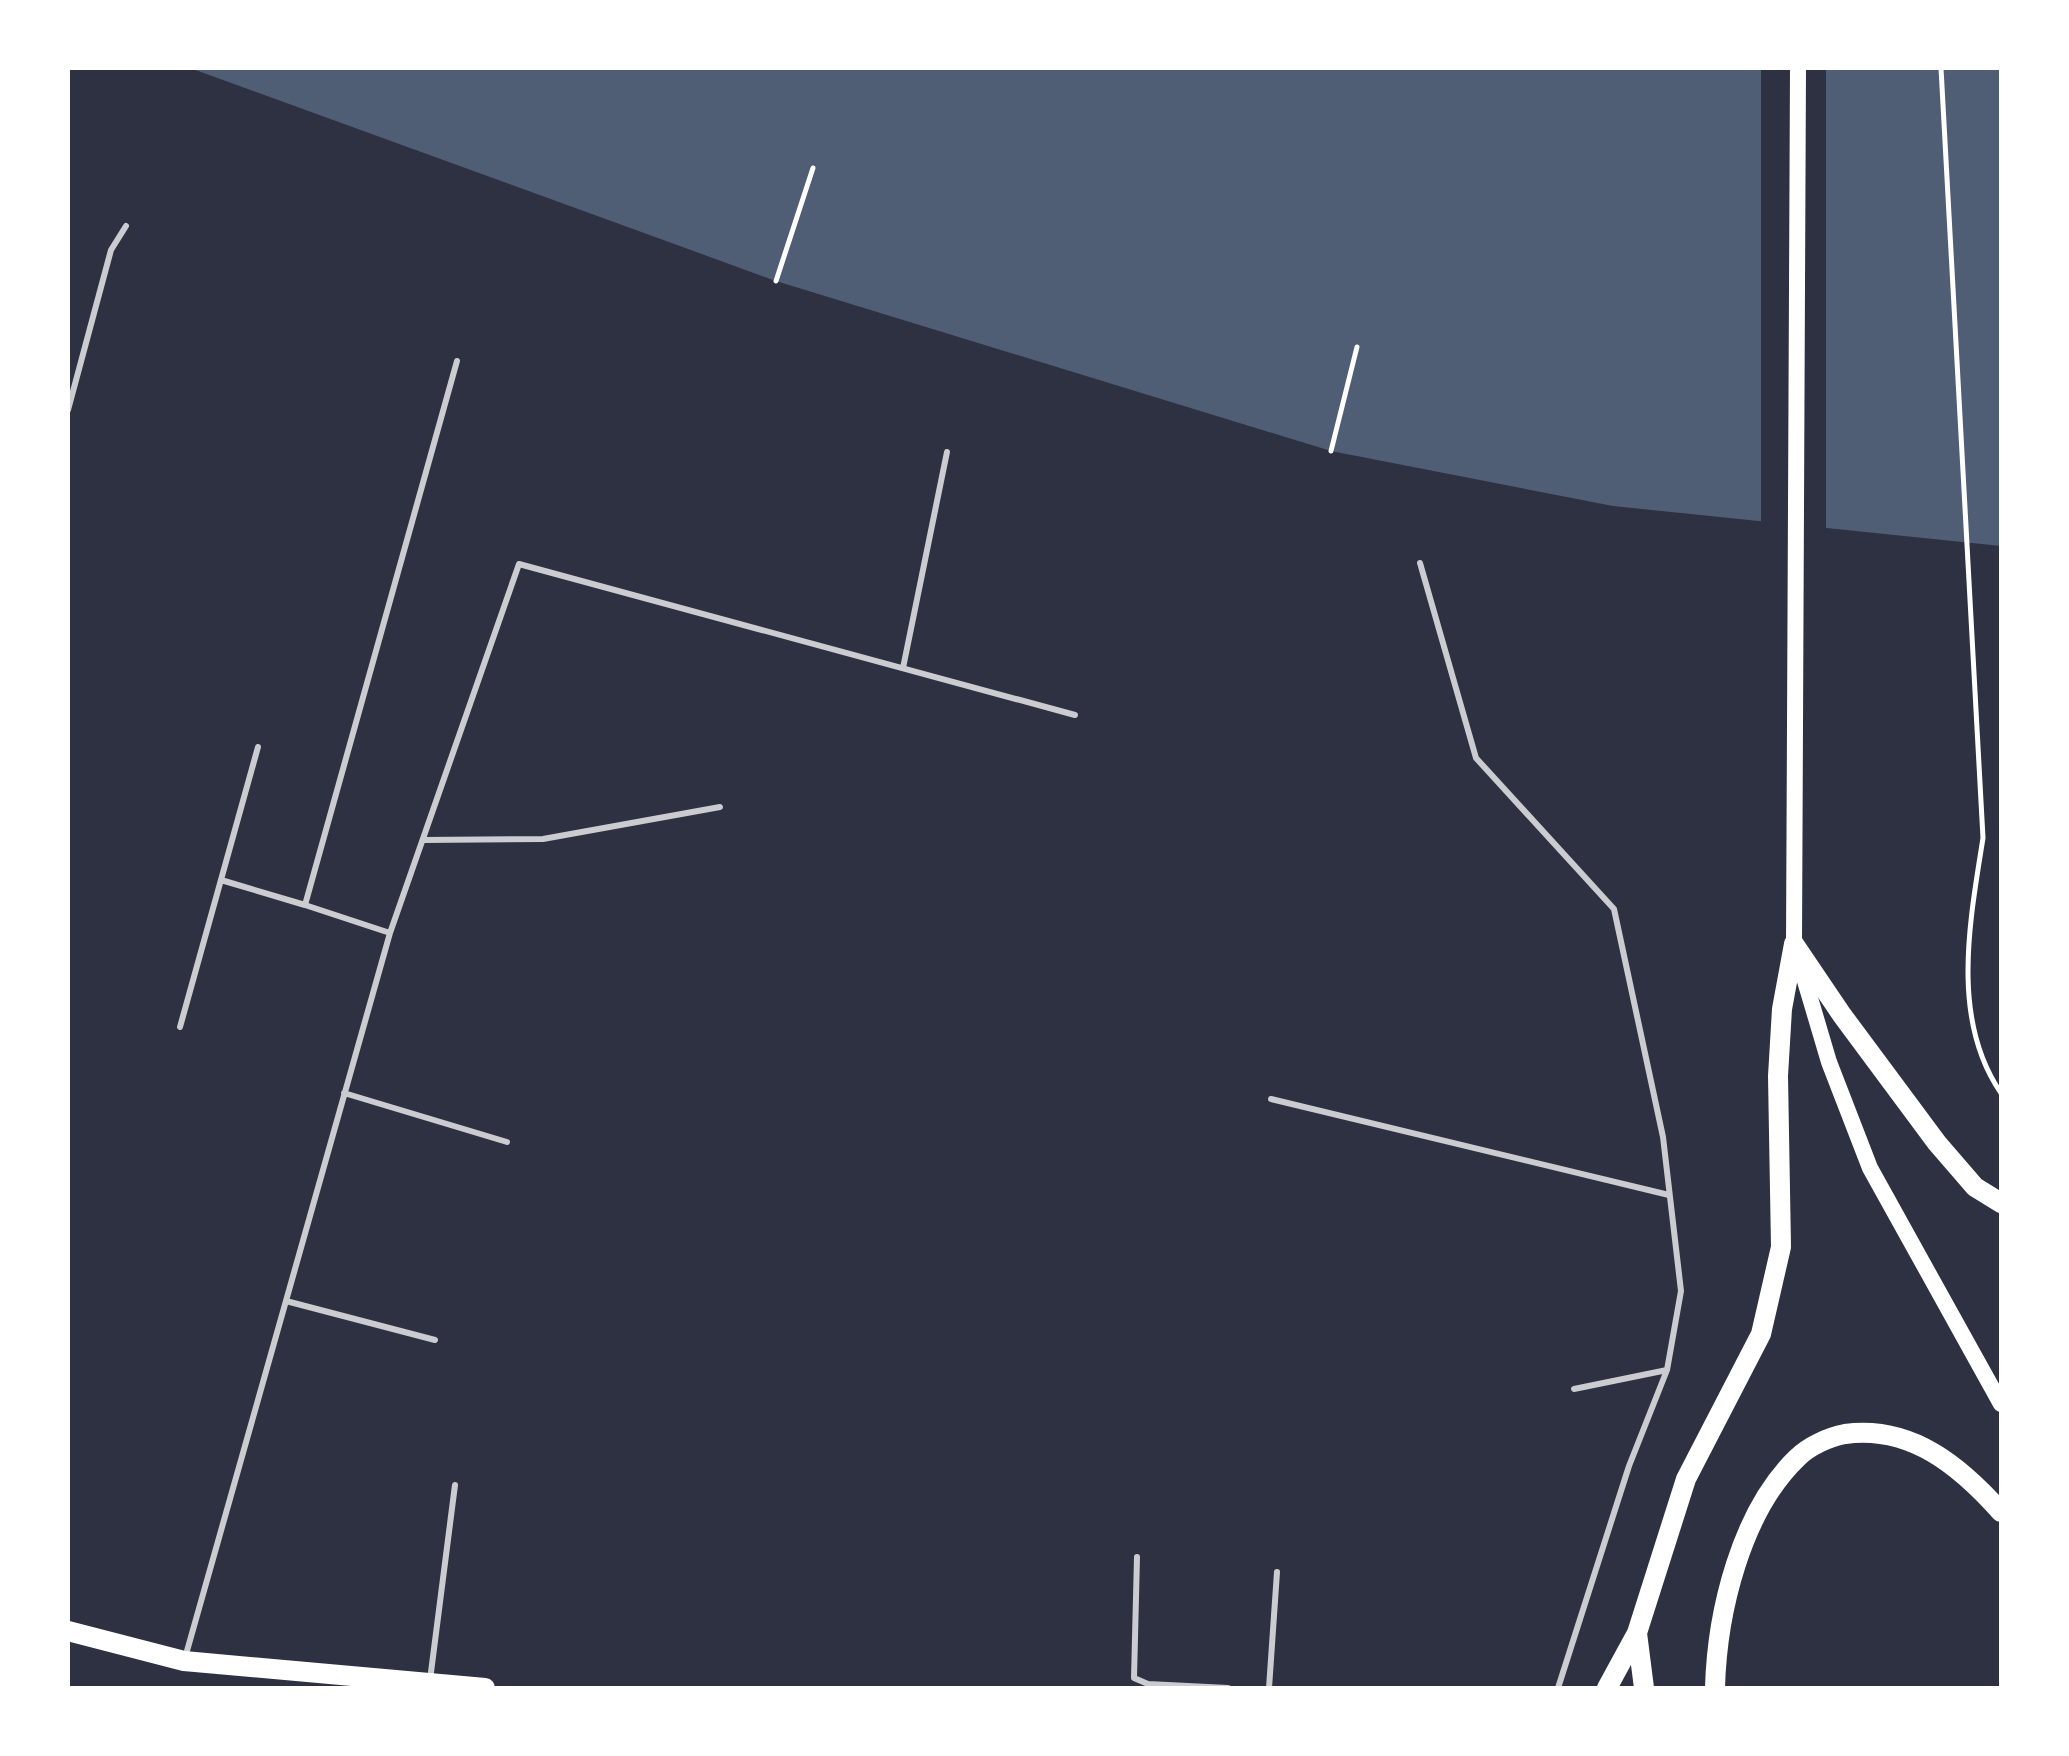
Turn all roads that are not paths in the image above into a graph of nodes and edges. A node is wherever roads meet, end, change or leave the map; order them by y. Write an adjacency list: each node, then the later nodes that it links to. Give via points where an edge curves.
1 (1798, 68): 15 (main road)
2 (126, 226): 4 (lane, via 111,250)
3 (457, 361): 13 (lane)
4 (68, 410)
5 (947, 452): 7 (lane)
6 (1420, 563): 20 (lane, via 1476,758 1614,909 1663,1137)
7 (903, 668): 8 (lane); 11 (lane, via 519,564)
8 (1075, 715)
9 (258, 747): 12 (lane)
10 (720, 807): 11 (lane, via 543,839)
11 (423, 840): 14 (lane)
12 (221, 880): 13 (lane); 16 (lane)
13 (305, 905): 14 (lane)
14 (390, 933): 17 (lane)
15 (1794, 944): 21 (main road, via 1937,1143 1975,1187); 26 (main road, via 1829,1062 1870,1168); 32 (main road, via 1782,1009 1778,1076 1781,1247 1761,1334 1686,1479)
16 (180, 1027)
17 (344, 1093): 19 (lane); 22 (lane)
18 (1271, 1099): 20 (lane)
19 (507, 1142)
20 (1669, 1195): 24 (lane, via 1681,1291)
21 (2001, 1203)
22 (286, 1301): 23 (lane); 33 (lane)
23 (435, 1340)
24 (1667, 1370): 25 (lane); 40 (lane, via 1629,1466)
25 (1574, 1389)
26 (2001, 1404)
27 (455, 1485): 35 (lane)
28 (2001, 1512): 43 (main road, via 1953,1465 1903,1437 1857,1433 1831,1437 1809,1450 1771,1492 1739,1548 1725,1605)
29 (1137, 1557): 34 (lane)
30 (1277, 1572): 39 (lane)
31 (68, 1631): 33 (main road)
32 (1637, 1633): 41 (main road); 42 (main road)
33 (184, 1661): 35 (main road)
34 (1134, 1678): 37 (lane); 38 (lane, via 1148,1684)
35 (430, 1683): 36 (main road)
36 (485, 1688)
37 (1132, 1688)
38 (1228, 1688)
39 (1269, 1688)
40 (1558, 1688)
41 (1607, 1688)
42 (1644, 1688)
43 (1715, 1688)

